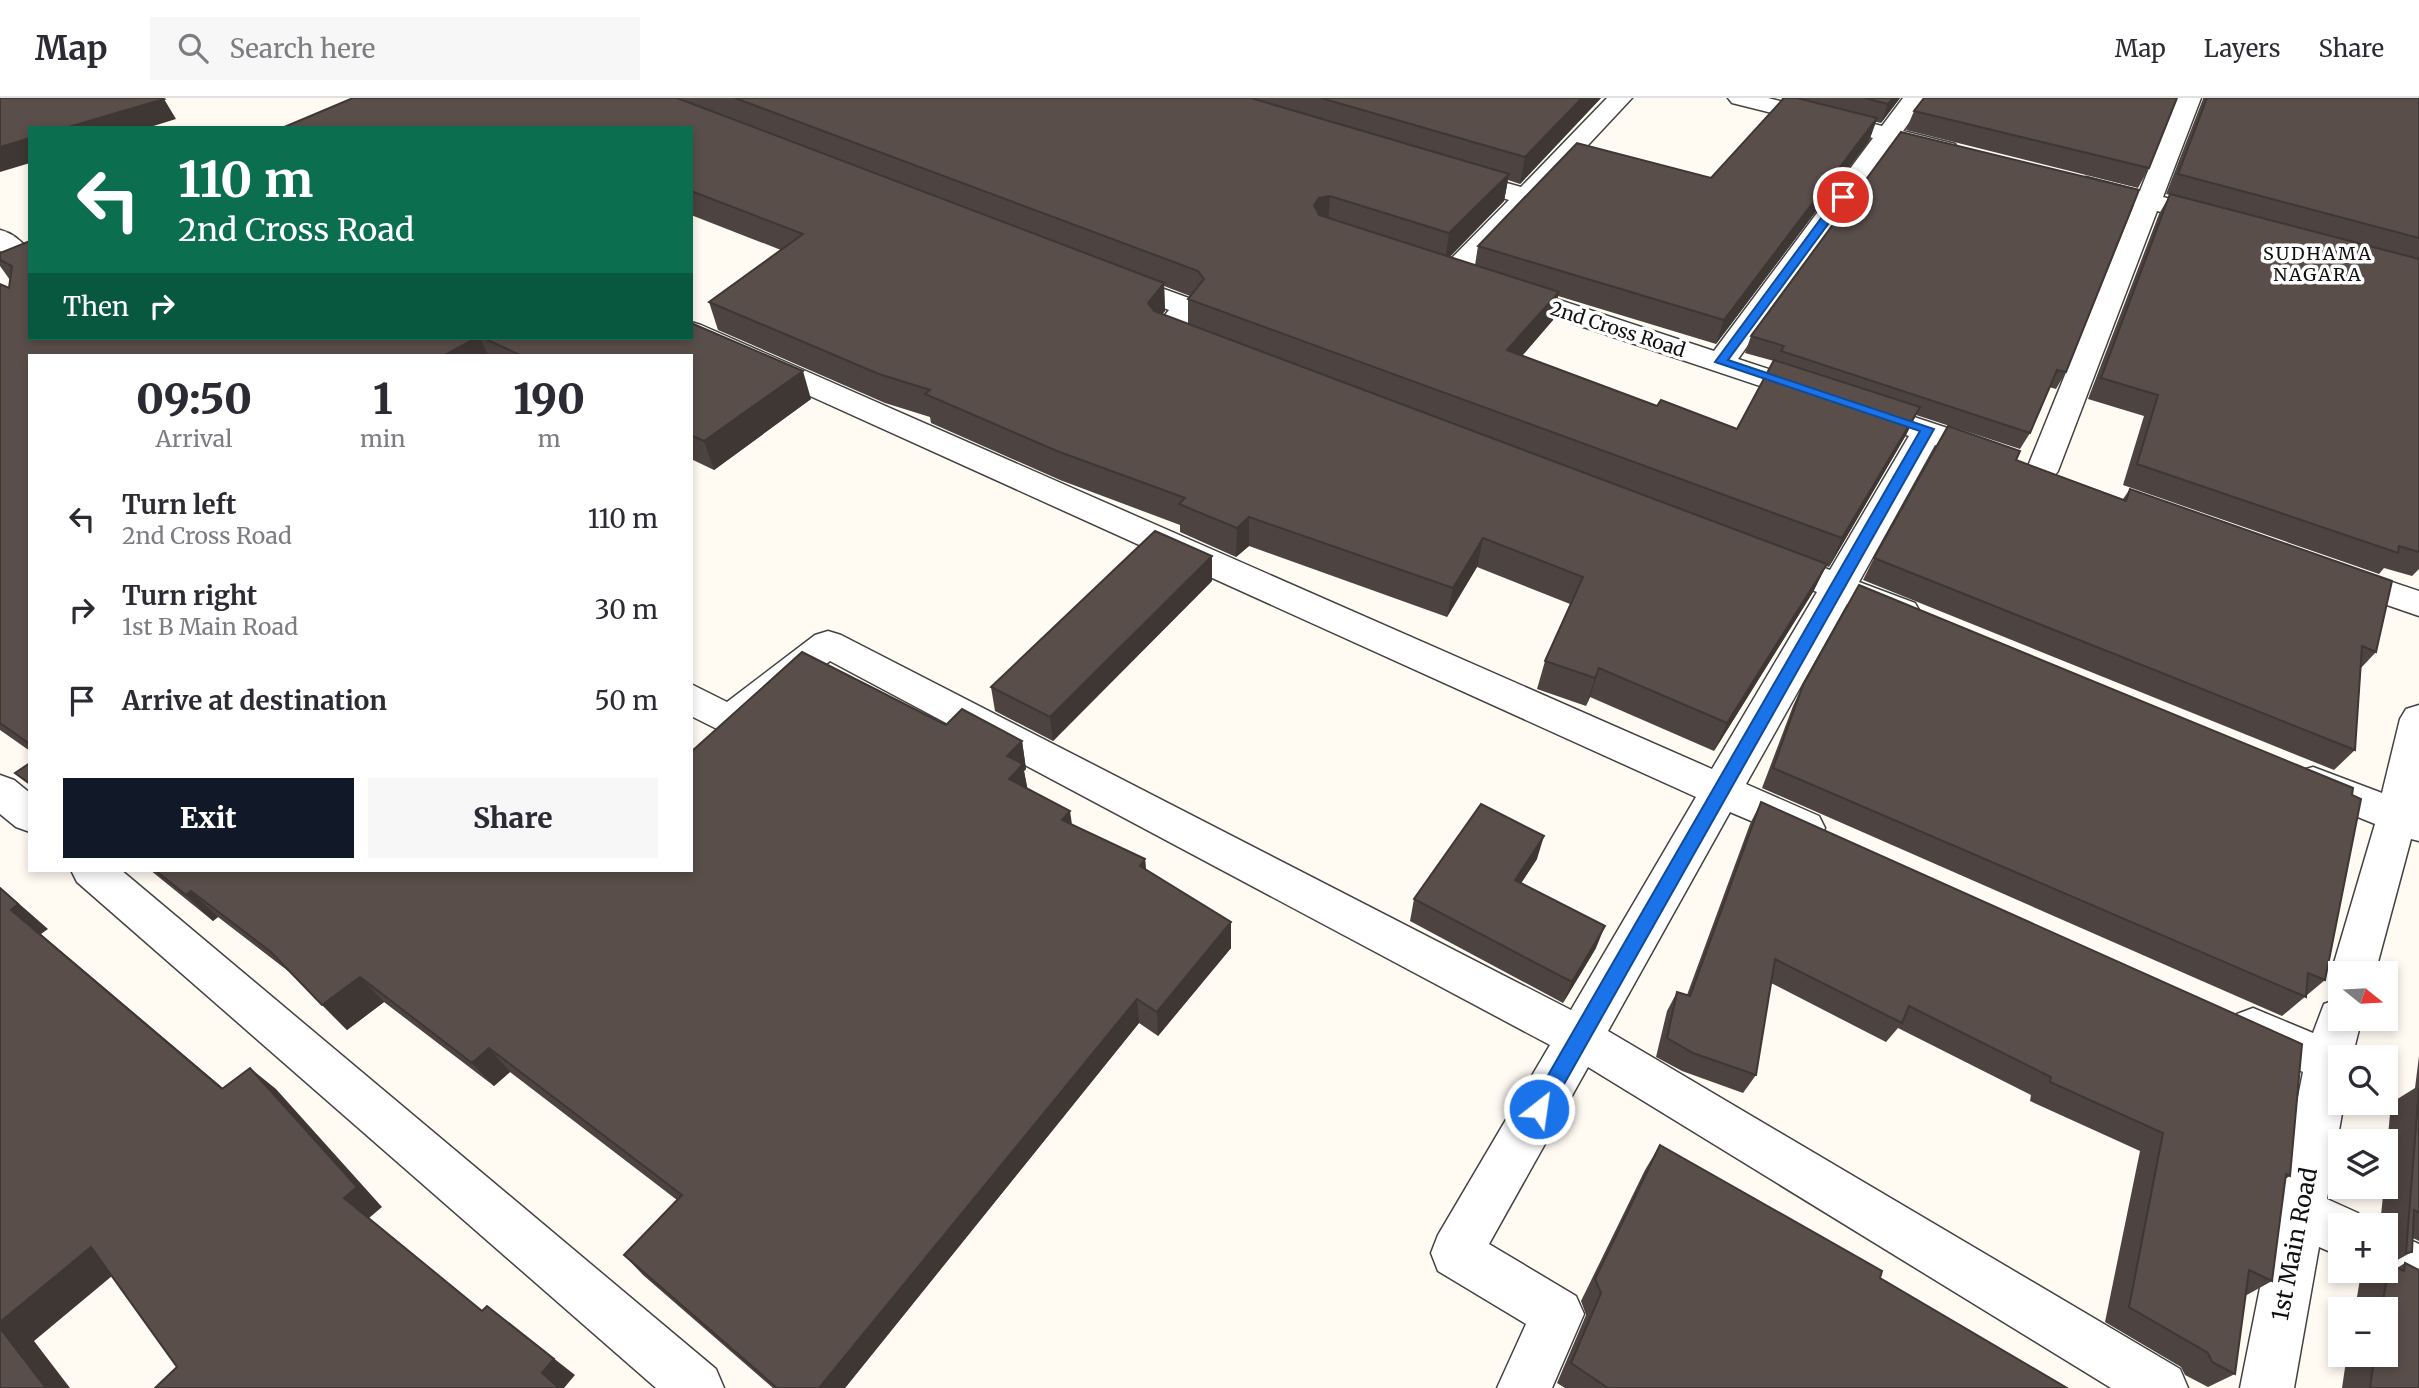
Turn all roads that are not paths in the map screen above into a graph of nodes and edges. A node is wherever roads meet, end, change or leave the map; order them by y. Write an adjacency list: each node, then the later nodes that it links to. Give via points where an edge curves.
1 (1620, 98): 9 (street)
2 (1740, 98): 5 (street)
3 (1914, 98): 5 (street)
4 (2189, 98): 10 (street)
5 (1888, 135): 6 (street); 15 (street)
6 (1966, 154)
7 (1434, 169): 9 (street)
8 (2056, 177): 10 (street)
9 (1526, 197): 15 (street, 2nd Cross Road, via 1440,270)
10 (2147, 200): 11 (street); 16 (street, 2nd Cross Road, via 2055,476)
11 (2237, 224)
12 (1084, 267): 14 (street, via 1187,307 1166,331)
13 (693, 332): 25 (street)
14 (1231, 356)
15 (1721, 362): 16 (street, 2nd Cross Road)
16 (1927, 429): 19 (street)
17 (1747, 551): 19 (street)
18 (2315, 568): 20 (street)
19 (1838, 586): 21 (street); 25 (street)
20 (2419, 604)
21 (1927, 622)
22 (693, 699): 33 (street, via 729,721 828,644)
23 (2419, 719): 28 (street)
24 (2283, 769): 28 (street)
25 (1721, 790): 29 (street); 33 (street)
26 (0, 791): 27 (street)
27 (28, 814)
28 (2408, 821): 31 (street)
29 (1835, 841)
30 (94, 872): 38 (street)
31 (2357, 961)
32 (2227, 1016): 34 (street)
33 (1580, 1038): 39 (street, via 1456,1253 1558,1314); 40 (street)
34 (2334, 1040): 35 (street, 1st Main Road)
35 (2320, 1221): 41 (street, 1st Main Road)
36 (2398, 1260): 37 (street)
37 (2419, 1271)
38 (697, 1388)
39 (1524, 1388)
40 (2161, 1388)
41 (2267, 1388)

